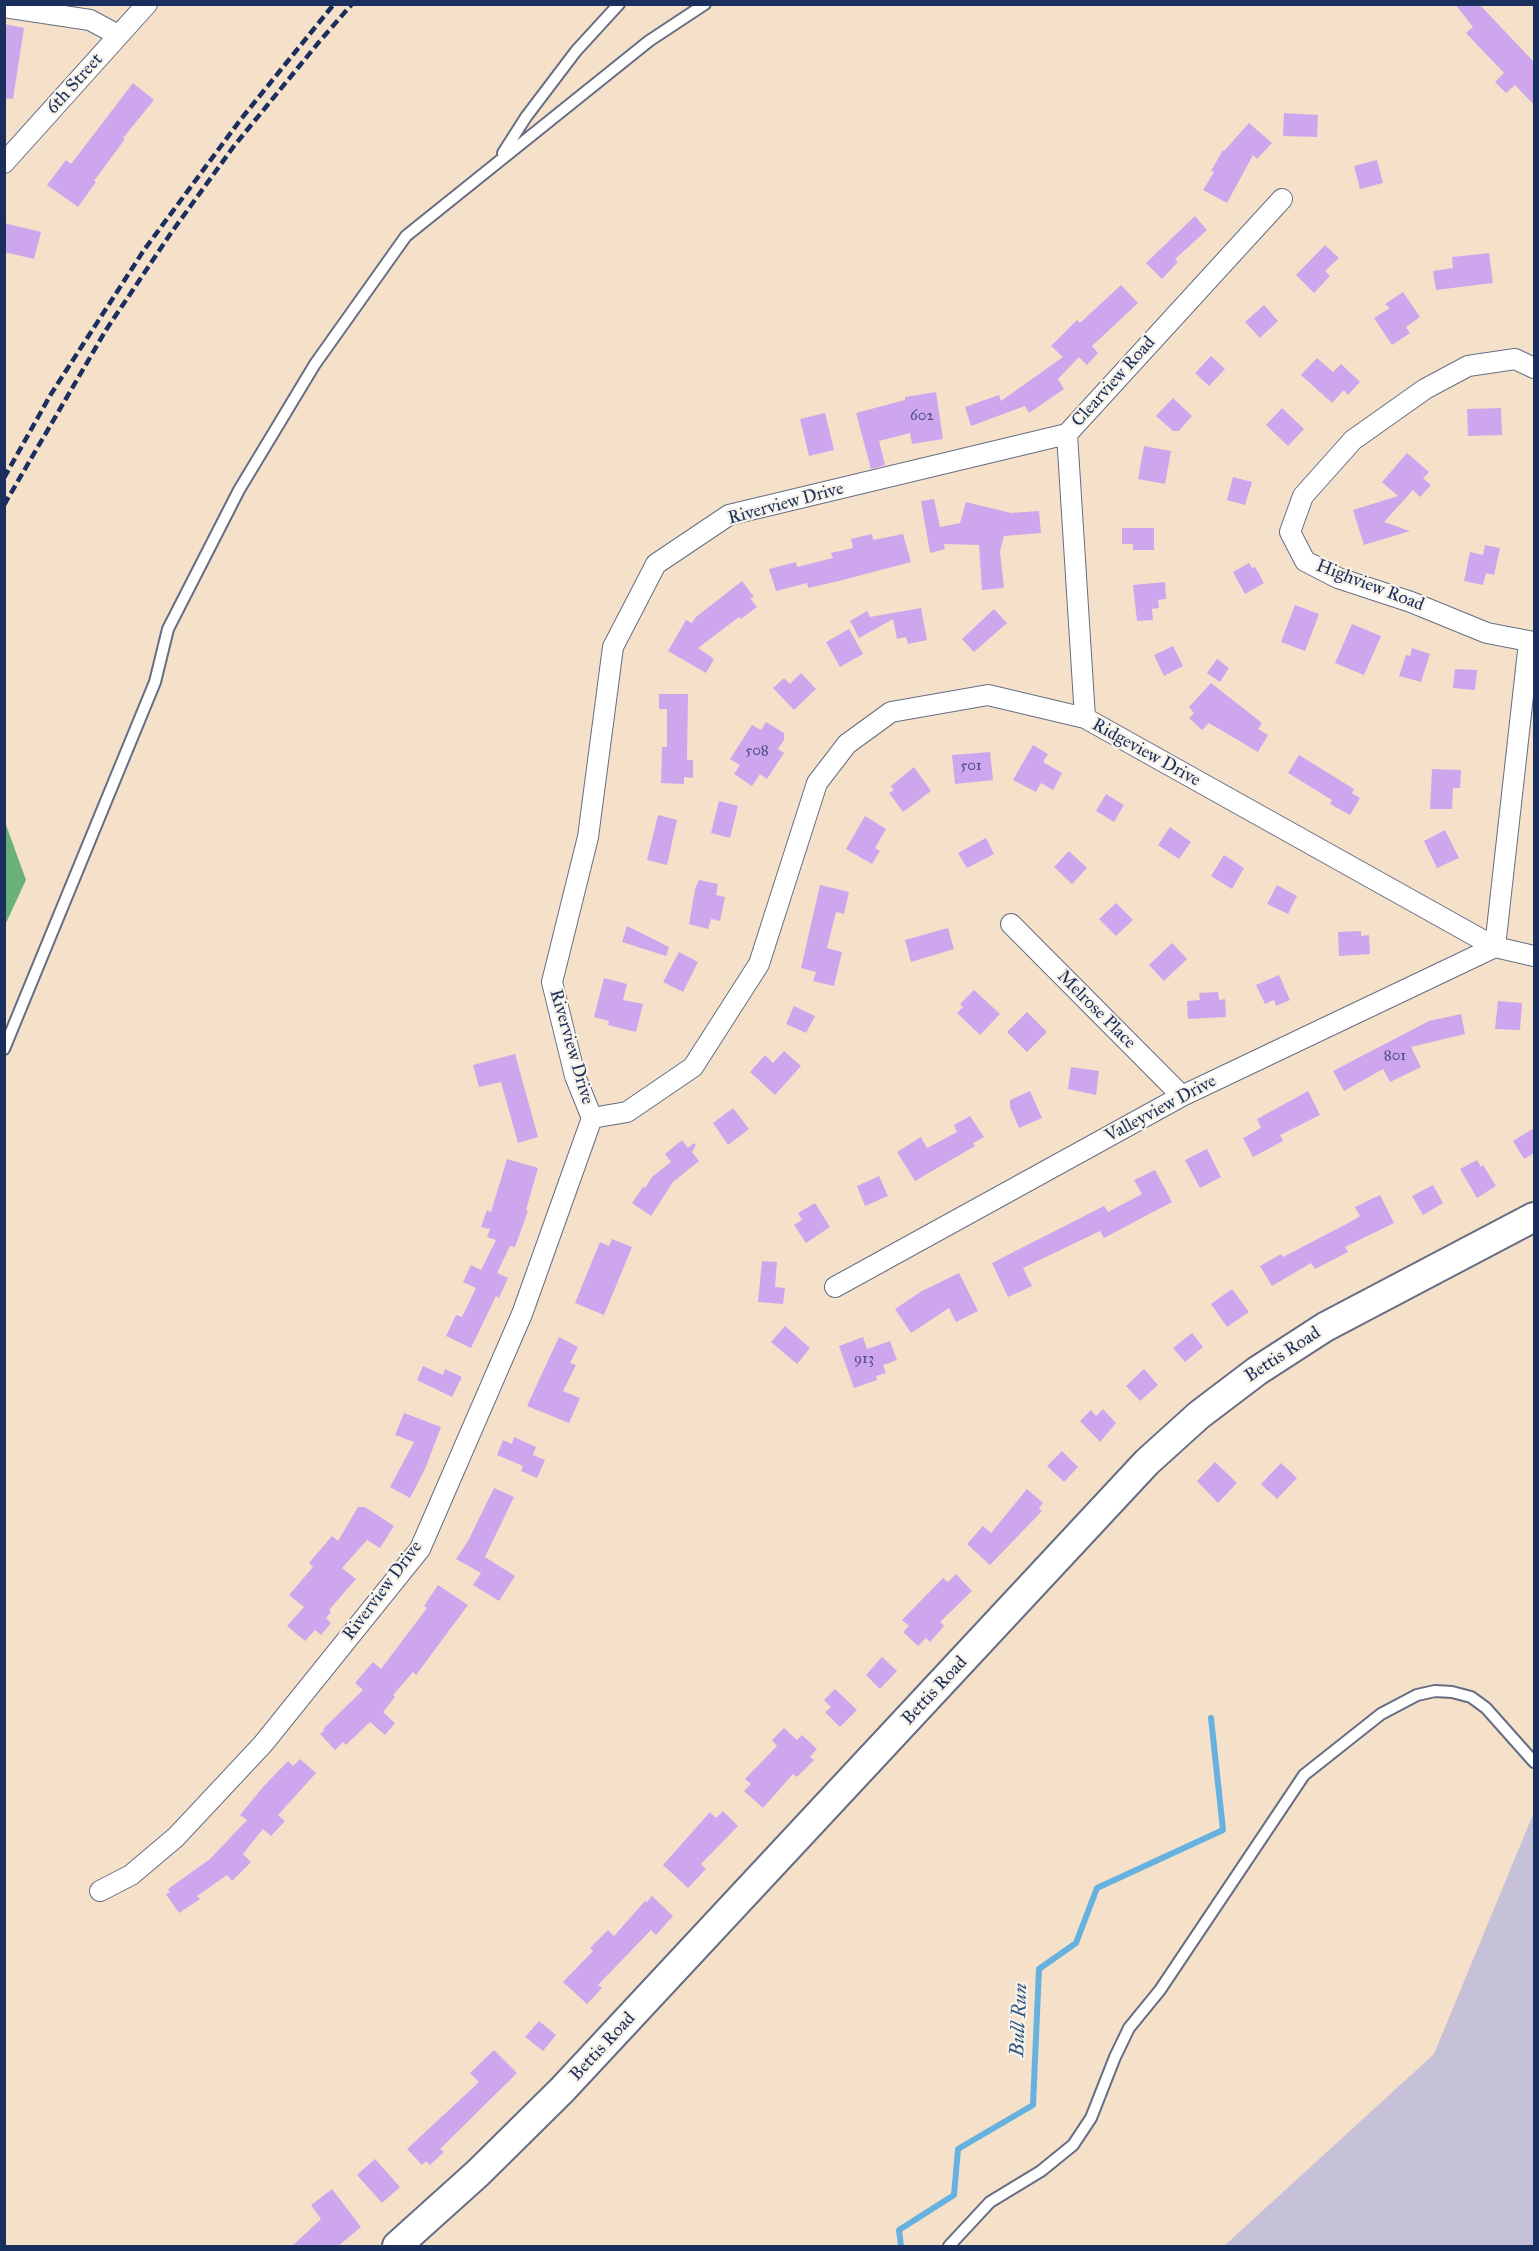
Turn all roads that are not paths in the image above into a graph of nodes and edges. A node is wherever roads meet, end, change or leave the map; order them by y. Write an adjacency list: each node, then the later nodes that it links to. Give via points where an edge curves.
1 (147, 4): 6 (street, 6th Street)
2 (620, 4): 7 (lane, via 576,51)
3 (705, 4): 7 (lane, via 649,41)
4 (4, 7): 5 (street)
5 (92, 12): 6 (street)
6 (118, 35): 8 (street, 6th Street)
7 (499, 159): 17 (lane, via 406,236 315,364 239,490 168,629 155,682)
8 (4, 163)
9 (1282, 199): 11 (street, Clearview Road)
10 (1534, 368): 12 (street, Highview Road, via 1515,359 1468,366 1425,389 1353,440 1303,496 1290,532 1305,561 1338,578 1412,602 1487,633)
11 (1066, 434): 13 (street, Clearview Road); 19 (street, Riverview Drive, via 729,515 656,564 613,647 588,837 552,982 575,1076)
12 (1532, 642): 15 (street, Highview Road)
13 (1085, 718): 15 (street, Ridgeview Drive); 19 (street, Ridgeview Drive, via 988,695 891,712 847,744 817,783 759,964 693,1067 627,1112)
14 (1011, 924): 18 (street, Melrose Place)
15 (1495, 947): 16 (street, Ridgeview Drive); 18 (street, Valleyview Drive)
16 (1534, 956)
17 (4, 1049)
18 (1182, 1096): 21 (street, Valleyview Drive)
19 (592, 1118): 23 (street, Riverview Drive, via 522,1314 420,1548 255,1752 176,1837 131,1875)
20 (1534, 1217): 24 (street, Bettis Road, via 1325,1327 1199,1414 1147,1462 562,2090)
21 (835, 1287)
22 (1534, 1762): 25 (lane, via 1486,1708 1471,1697 1435,1690 1381,1714 1304,1775 1160,1990 1129,2028 1092,2118 1073,2145 1041,2171 990,2202)
23 (100, 1891)
24 (397, 2247)
25 (949, 2247)

